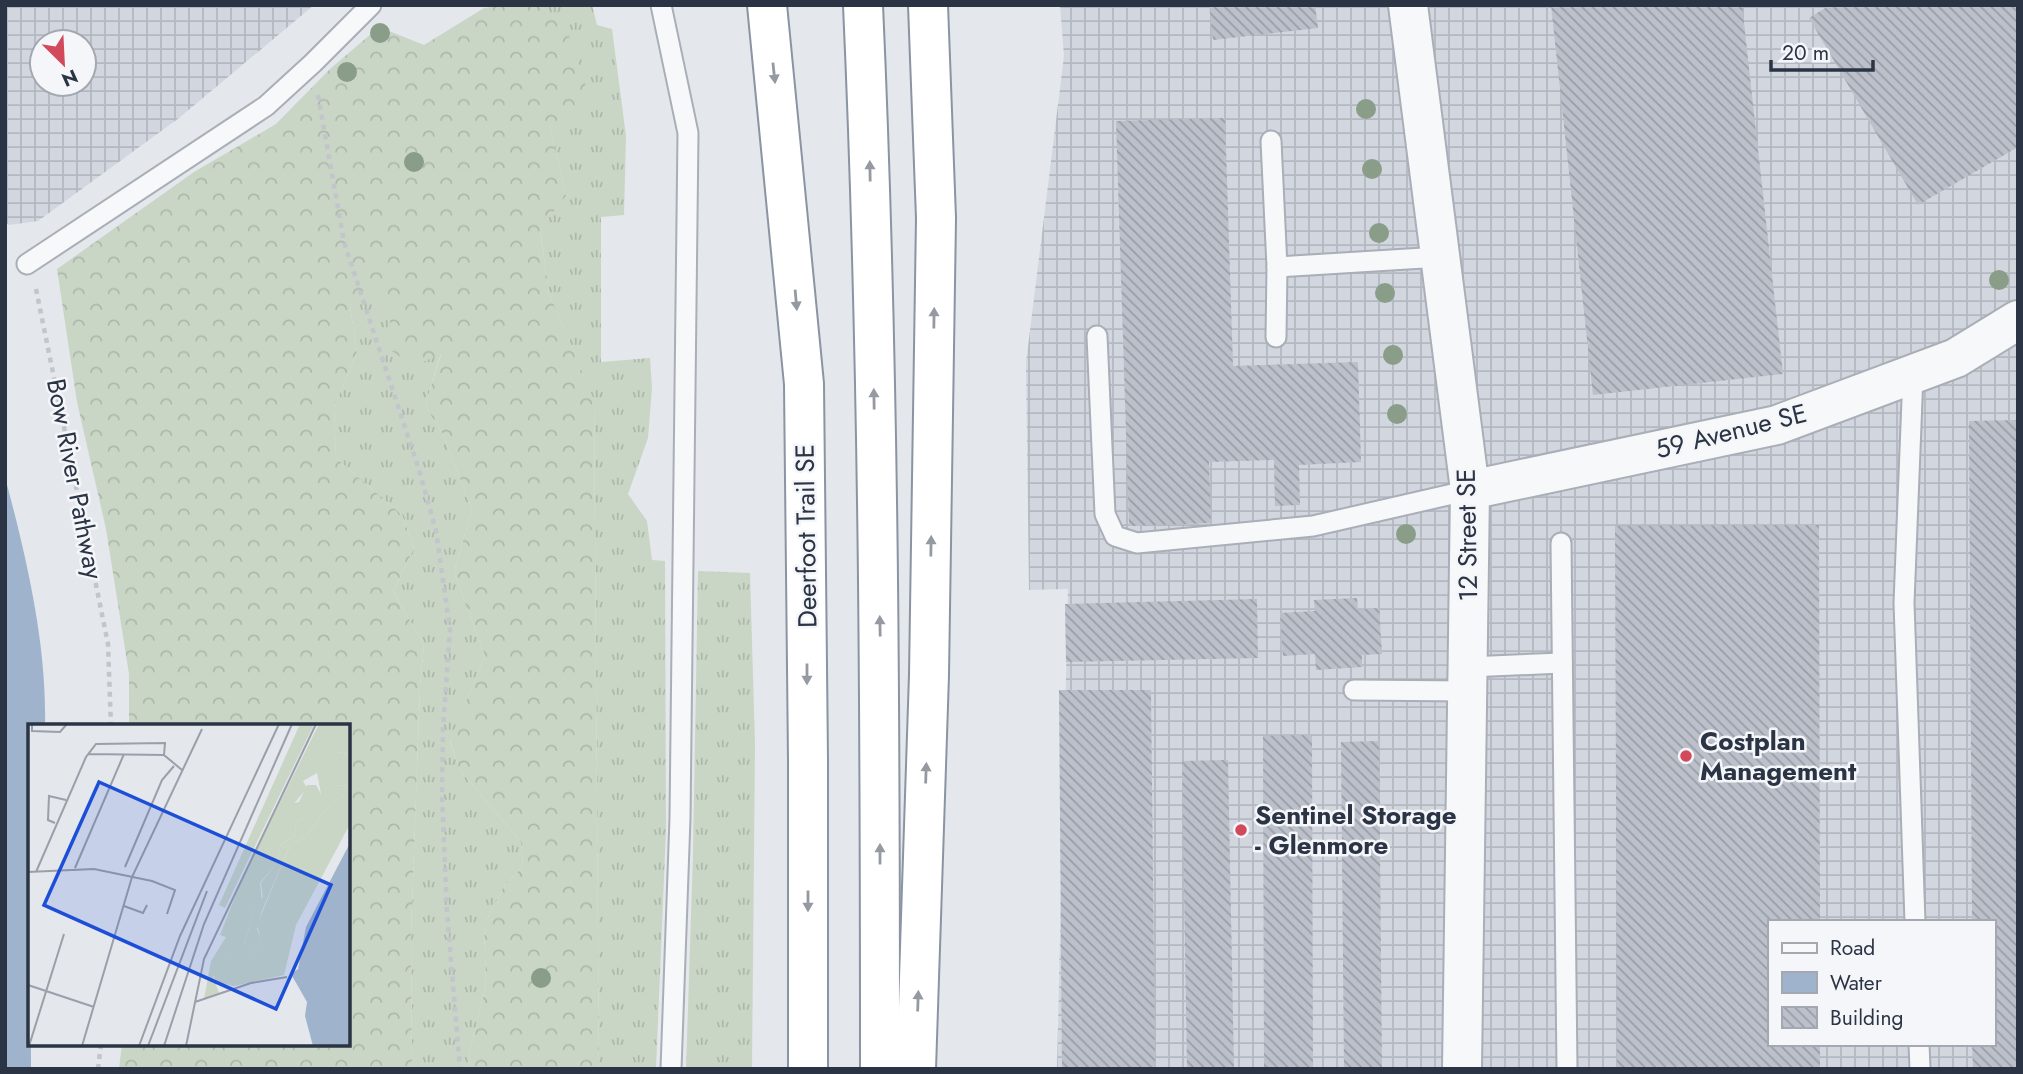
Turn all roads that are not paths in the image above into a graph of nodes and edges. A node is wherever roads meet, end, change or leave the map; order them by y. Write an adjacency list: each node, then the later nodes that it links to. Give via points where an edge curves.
1 (371, 5): 9 (lane, via 265,106)
2 (660, 5): 22 (lane, via 688,133 680,818)
3 (767, 5): 23 (highway, Deerfoot Trail SE, one-way to 23, via 803,384)
4 (863, 5): 24 (highway, one-way to 4, via 880,649)
5 (928, 5): 25 (highway, one-way to 5, via 929,675 936,218)
6 (1408, 5): 8 (street, 12 Street SE)
7 (1272, 141): 10 (lane)
8 (1440, 257): 10 (lane); 15 (street, 12 Street SE)
9 (27, 264)
10 (1277, 267): 13 (lane)
11 (2018, 320): 14 (street, 59 Avenue SE, via 1956,358)
12 (1097, 337): 15 (lane, via 1105,514 1115,536 1138,543 1313,526)
13 (1276, 337)
14 (1913, 374): 15 (street, 59 Avenue SE, via 1777,425); 20 (lane, via 1904,603)
15 (1471, 490): 18 (street, 12 Street SE)
16 (1561, 543): 17 (lane)
17 (1562, 663): 18 (lane); 27 (lane)
18 (1467, 679): 19 (lane); 26 (street, 12 Street SE)
19 (1354, 690)
20 (1914, 920)
21 (1919, 1046): 28 (lane)
22 (671, 1069)
23 (808, 1069)
24 (880, 1069)
25 (916, 1069)
26 (1462, 1069)
27 (1567, 1069)
28 (1920, 1069)

